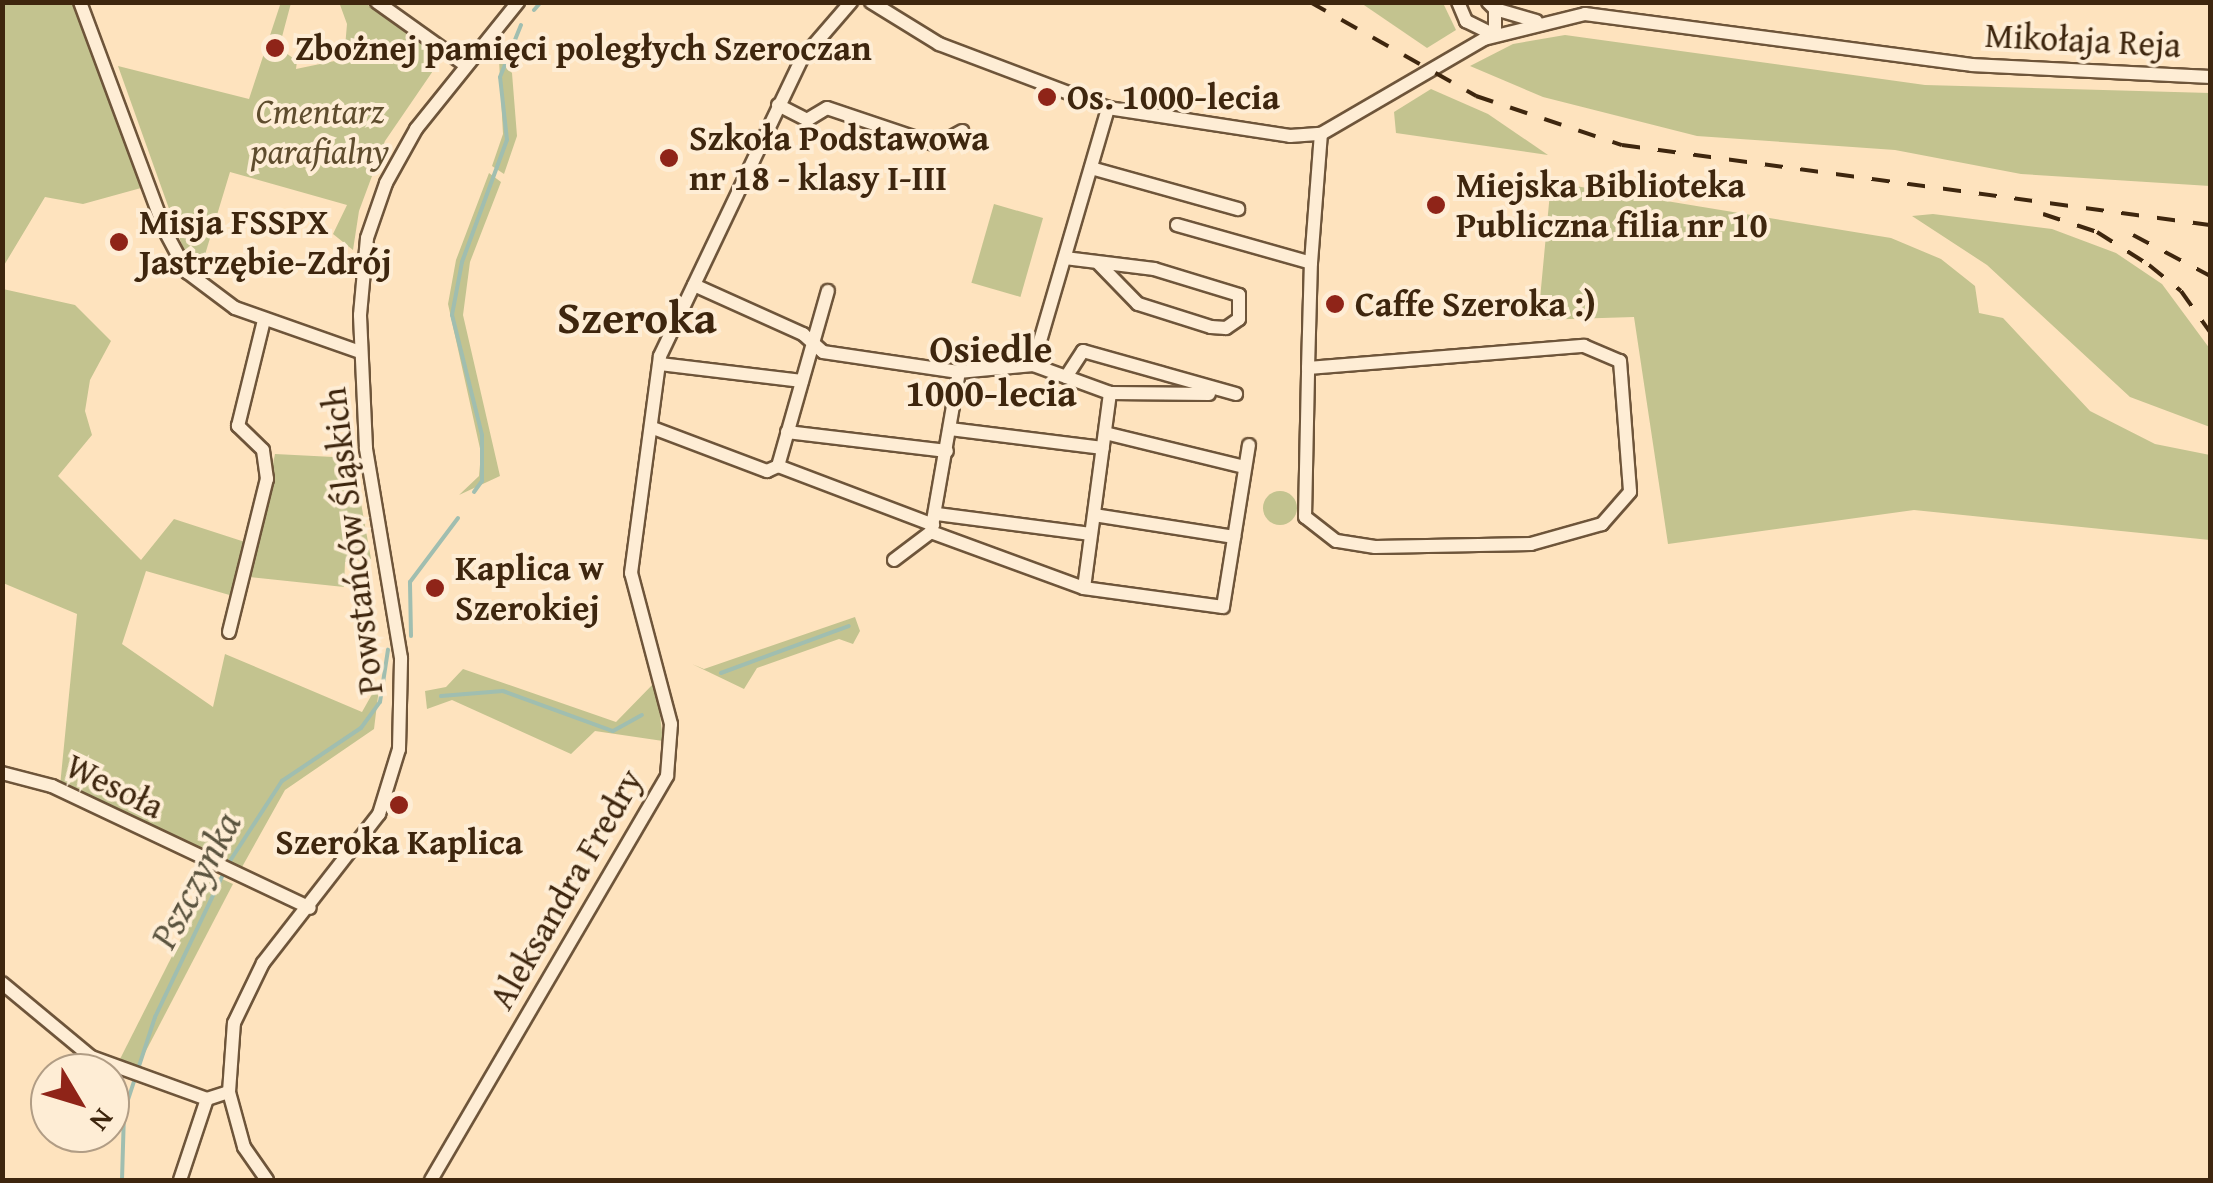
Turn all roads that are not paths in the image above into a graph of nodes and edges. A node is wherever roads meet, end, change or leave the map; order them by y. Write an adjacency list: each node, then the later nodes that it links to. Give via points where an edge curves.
1 (80, 2): 26 (street, via 180,262 217,298)
2 (378, 2): 12 (street)
3 (518, 2): 12 (street, Powstańców Śląskich)
4 (850, 2): 14 (street, Aleksandra Fredry, via 801,60)
5 (870, 2): 15 (street, via 940,44)
6 (1458, 2): 8 (street)
7 (1491, 6): 9 (street); 10 (street)
8 (1466, 21): 10 (street); 11 (street)
9 (1538, 21): 10 (street, Mikołaja Reja); 13 (street, Mikołaja Reja, via 1584,14 1972,65)
10 (1496, 36): 11 (street, Mikołaja Reja)
11 (1461, 50): 17 (street, Mikołaja Reja)
12 (464, 64): 28 (street, Powstańców Śląskich, via 416,130 374,210 361,276)
13 (2210, 77)
14 (778, 106): 16 (street, via 807,120 827,108 937,145); 24 (street, Aleksandra Fredry)
15 (1108, 108): 17 (street, via 1159,120); 18 (street)
16 (962, 131)
17 (1321, 134): 23 (street)
18 (1090, 168): 19 (street); 21 (street)
19 (1238, 209)
20 (1177, 225): 23 (street)
21 (1064, 258): 22 (street); 30 (street)
22 (1099, 264): 22 (street, via 1154,269 1238,295 1239,320 1212,327 1138,304)
23 (1311, 264): 31 (street)
24 (694, 286): 27 (street); 29 (street, Aleksandra Fredry)
25 (828, 291): 27 (street)
26 (264, 320): 28 (street); 51 (street, via 238,426 263,450 266,479)
27 (814, 343): 32 (street, via 823,352); 34 (street)
28 (360, 352): 53 (street, Powstańców Śląskich, via 372,513 400,658 399,749 379,814)
29 (660, 364): 34 (street); 36 (street, Aleksandra Fredry)
30 (1033, 365): 32 (street); 33 (street)
31 (1308, 368): 31 (street, via 1305,516 1336,540 1375,547 1550,542 1602,524 1630,492 1620,361 1584,346)
32 (958, 372): 37 (street)
33 (1066, 376): 35 (street); 35 (street, via 1082,350 1236,394)
34 (802, 380): 38 (street)
35 (1110, 392): 39 (street)
36 (653, 428): 43 (street, via 766,471); 59 (street, Aleksandra Fredry, via 631,573 671,724 667,776)
37 (950, 429): 41 (street); 42 (street)
38 (787, 432): 42 (street); 43 (street)
39 (1105, 432): 41 (street); 44 (street)
40 (1249, 445): 44 (street)
41 (1103, 448): 45 (street)
42 (947, 451): 46 (street)
43 (778, 466): 46 (street)
44 (1245, 467): 48 (street)
45 (1094, 515): 47 (street); 48 (street)
46 (934, 524): 47 (street); 49 (street); 50 (street)
47 (1091, 534): 50 (street)
48 (1234, 537): 50 (street, via 1222,607)
49 (894, 560)
50 (1084, 588)
51 (229, 632)
52 (2, 773): 53 (street, Wesoła, via 52,786)
53 (310, 908): 55 (street, Powstańców Śląskich, via 246,991 228,1059)
54 (2, 982): 56 (street, via 91,1057)
55 (228, 1092): 56 (street); 58 (street, Powstańców Śląskich, via 244,1147)
56 (207, 1100): 57 (street)
57 (180, 1180)
58 (267, 1180)
59 (431, 1180)

